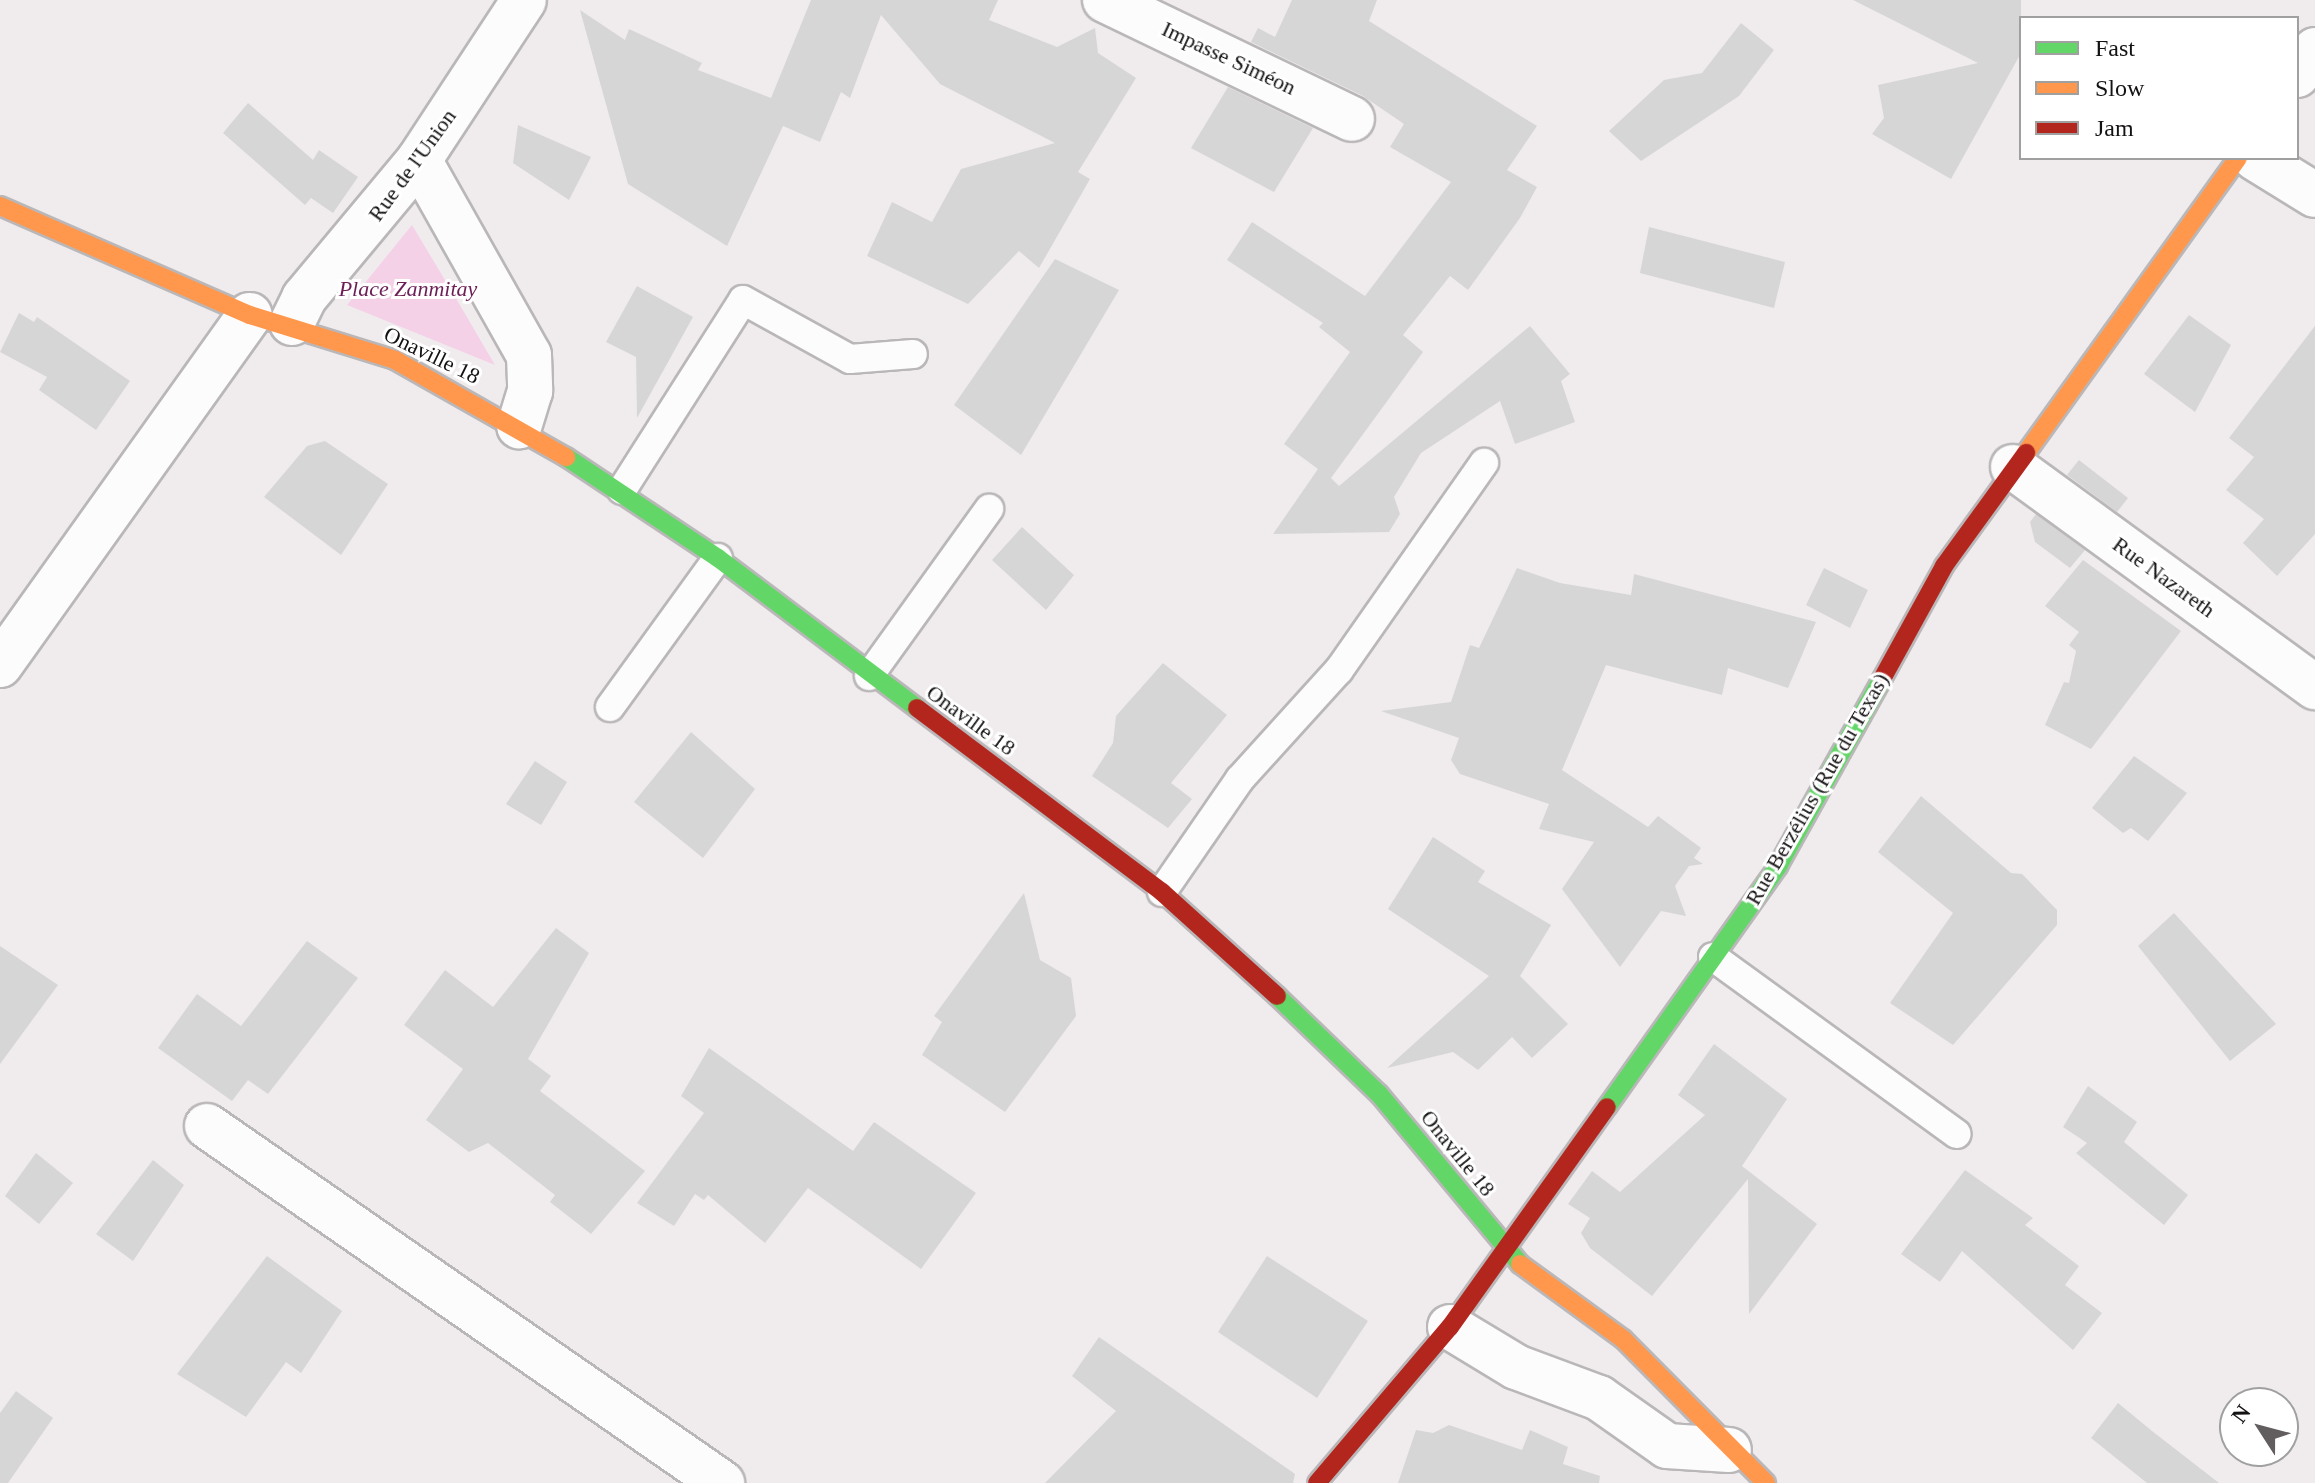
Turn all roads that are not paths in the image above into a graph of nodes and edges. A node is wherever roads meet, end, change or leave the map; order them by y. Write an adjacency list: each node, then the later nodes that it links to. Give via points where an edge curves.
1 (524, 0): 6 (street, Rue de l'Union)
2 (1105, 0): 5 (street, Impasse Siméon)
3 (2315, 50): 4 (street)
4 (2299, 72)
5 (1352, 119)
6 (419, 160): 12 (street, Rue de l'Union, via 304,298); 14 (street, via 529,355 530,391)
7 (2237, 160): 16 (street, Rue Berzélius (Rue du Texas))
8 (2258, 160): 9 (street)
9 (2315, 195)
10 (0, 206): 11 (street, Onaville 18)
11 (250, 315): 12 (street, Onaville 18); 20 (street)
12 (292, 323): 14 (street, Onaville 18, via 395,360)
13 (913, 354): 17 (lane, via 850,359 743,300)
14 (519, 426): 17 (street, Onaville 18)
15 (1484, 463): 24 (lane, via 1339,670 1240,779)
16 (2013, 467): 22 (street, Rue Nazareth); 25 (street, Rue Berzélius (Rue du Texas), via 1944,566 1778,866)
17 (622, 490): 19 (street, Onaville 18)
18 (989, 509): 21 (lane)
19 (718, 558): 21 (street, Onaville 18); 23 (lane)
20 (0, 665)
21 (869, 676): 24 (street, Onaville 18)
22 (2315, 687)
23 (610, 707)
24 (1162, 892): 28 (street, Onaville 18, via 1379,1094)
25 (1713, 957): 27 (lane); 28 (street, Rue Berzélius (Rue du Texas))
26 (207, 1126): 31 (street)
27 (1957, 1134)
28 (1505, 1251): 29 (street, Rue Berzélius (Rue du Texas)); 30 (street, Onaville 18, via 1553,1294 1623,1339 1683,1393)
29 (1450, 1327): 30 (street, via 1516,1367 1599,1398 1667,1446); 32 (street, Rue Berzélius (Rue du Texas))
30 (1729, 1450): 33 (street, Onaville 18)
31 (722, 1483)
32 (1317, 1483)
33 (1766, 1483)

